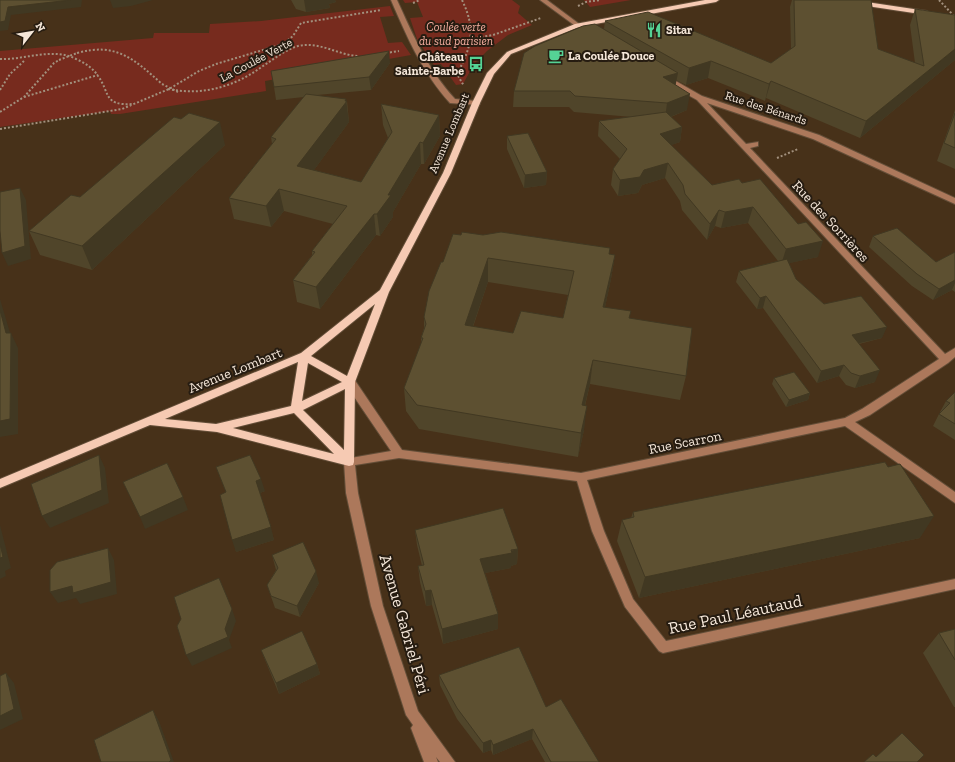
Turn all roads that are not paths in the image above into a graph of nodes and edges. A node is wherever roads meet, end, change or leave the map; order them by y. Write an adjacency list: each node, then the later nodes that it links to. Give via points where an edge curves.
1 (394, 0): 10 (street, via 416,49 438,85 453,101)
2 (543, 0): 6 (street)
3 (716, 0): 6 (main road, Avenue Lombart)
4 (840, 0): 5 (main road)
5 (932, 14)
6 (577, 26): 7 (street); 10 (main road, Avenue Lombart, via 509,53 491,73)
7 (596, 37)
8 (658, 74): 9 (street, Rue des Bénards)
9 (699, 98): 12 (street, Rue des Sorrières); 13 (street, Rue des Bénards, via 821,140)
10 (476, 103): 14 (main road, Avenue Lombart, via 447,173)
11 (755, 144): 12 (street)
12 (744, 147): 17 (street, Rue des Sorrières)
13 (955, 201)
14 (384, 292): 16 (main road, Avenue Lombart); 18 (main road, Avenue Lombart)
15 (955, 352): 17 (street, Rue Scarron)
16 (304, 356): 18 (main road); 19 (main road); 20 (main road, Avenue Lombart)
17 (945, 360): 21 (street, Rue Scarron)
18 (350, 382): 19 (main road, Avenue Lombart); 23 (street); 24 (main road)
19 (296, 409): 22 (main road, Avenue Lombart); 24 (main road)
20 (149, 421): 22 (main road, Avenue Lombart); 26 (main road, Avenue Lombart)
21 (847, 422): 25 (street, Rue Scarron); 27 (street)
22 (216, 428): 24 (main road, Avenue Lombart)
23 (398, 454): 24 (street, Rue Scarron); 25 (street, Rue Scarron)
24 (349, 462): 29 (street, Avenue Gabriel Péri, via 352,494 377,606)
25 (581, 477): 28 (street, Rue Paul Léautaud, via 598,531 628,602 662,647)
26 (0, 484)
27 (955, 498)
28 (955, 584)
29 (413, 715): 30 (street); 31 (street, Avenue Gabriel Péri)
30 (431, 762)
31 (448, 762)

